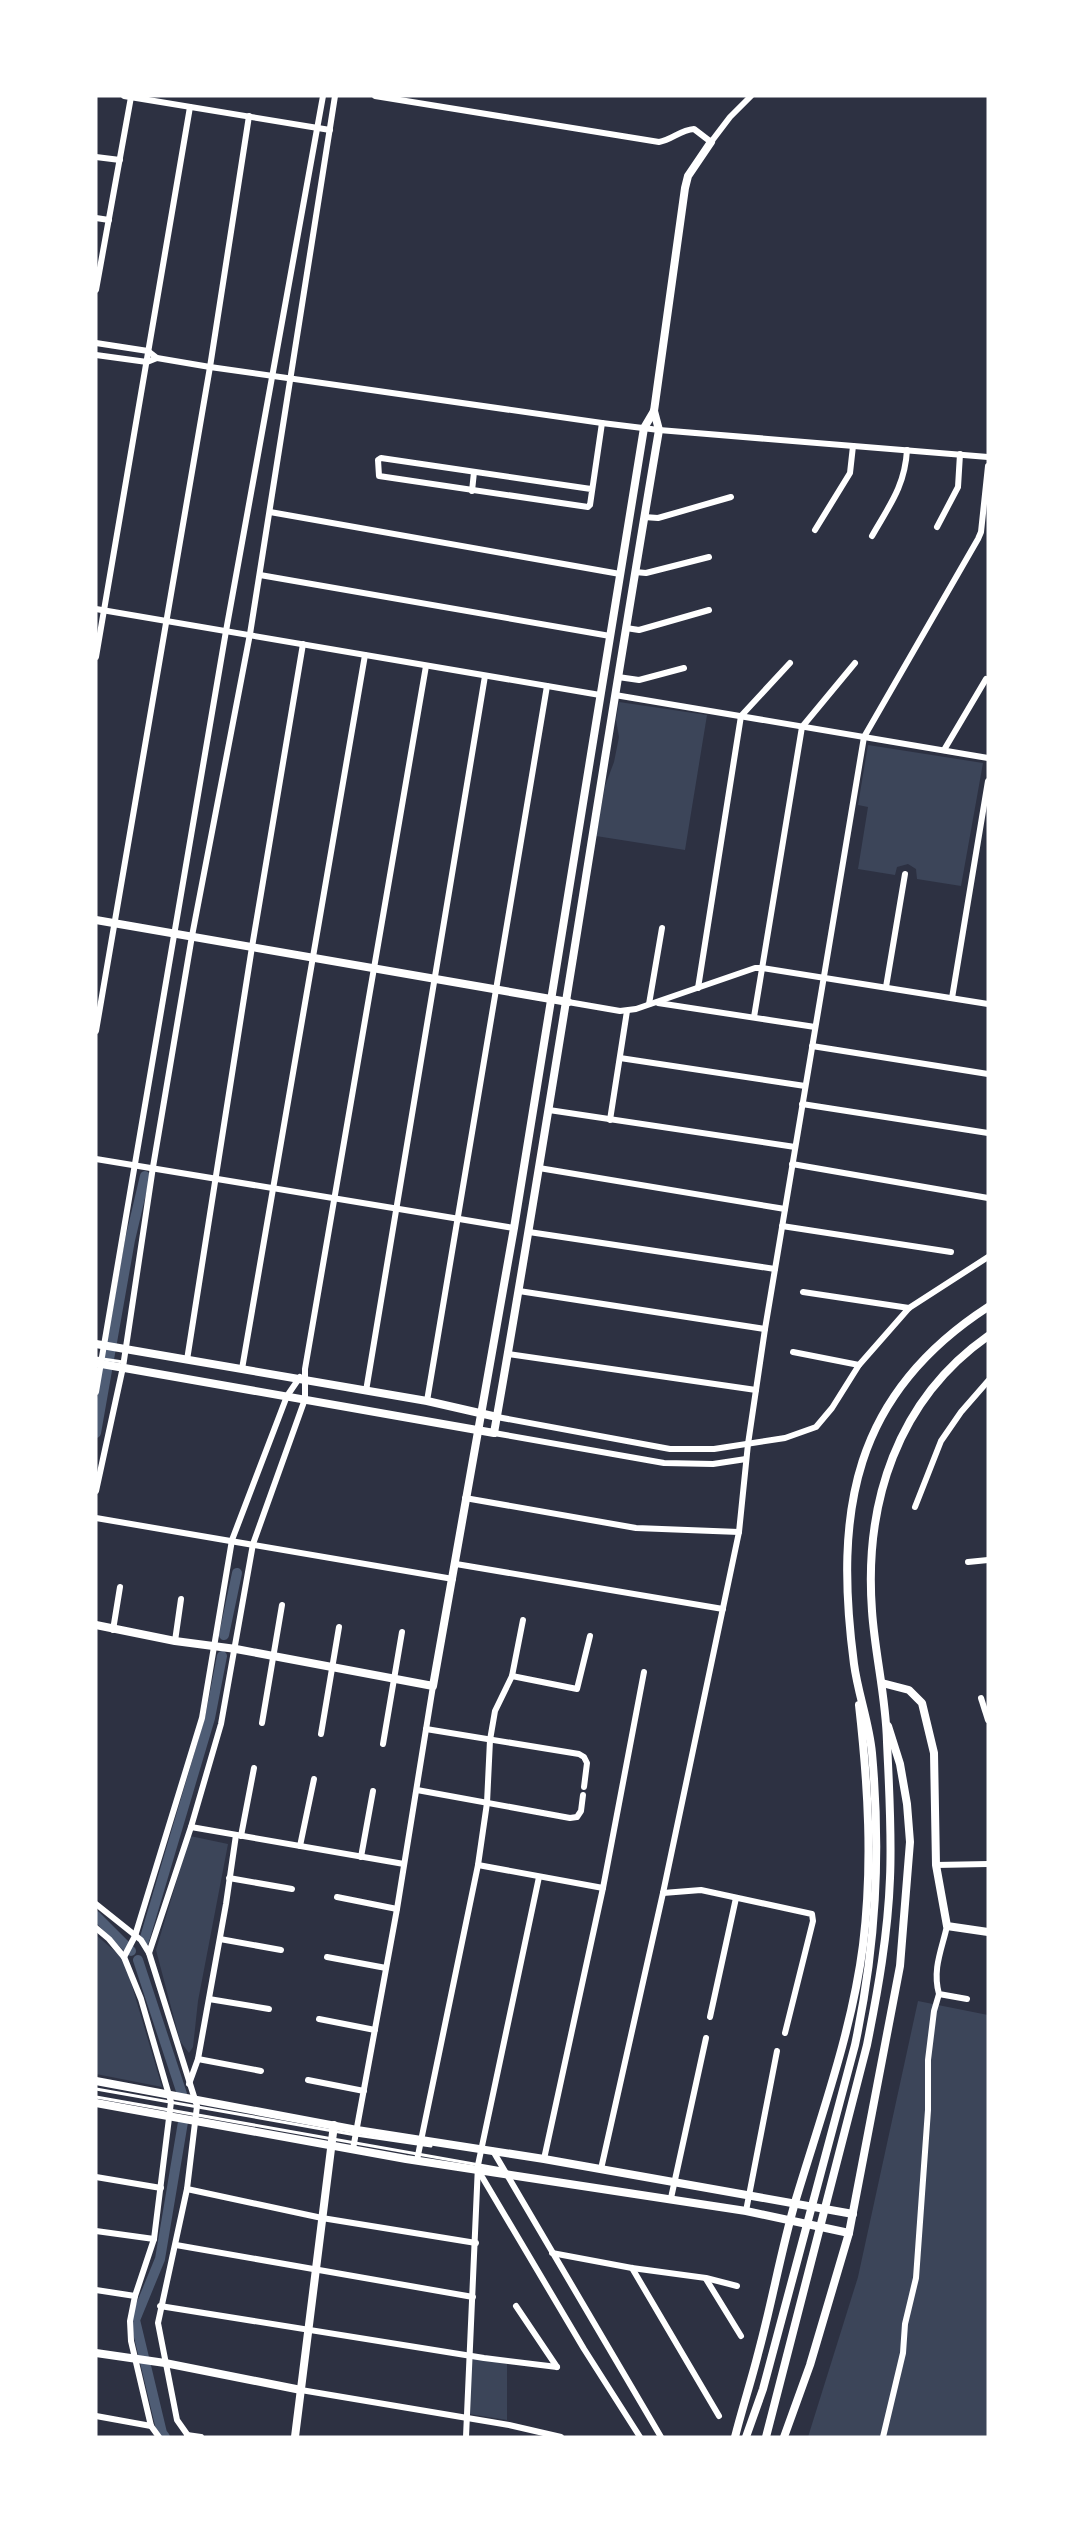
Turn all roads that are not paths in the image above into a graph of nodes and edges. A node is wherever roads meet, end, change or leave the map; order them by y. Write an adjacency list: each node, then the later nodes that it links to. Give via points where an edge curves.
1 (323, 96): 8 (street)
2 (335, 96): 9 (street)
3 (375, 96): 10 (street, via 659,142 694,129)
4 (751, 96): 10 (street)
5 (127, 97): 6 (street); 12 (street)
6 (190, 107): 7 (street); 18 (street)
7 (249, 116): 8 (street); 22 (street)
8 (318, 128): 9 (street); 23 (street)
9 (330, 130): 24 (street)
10 (711, 141): 25 (street, via 688,176 685,188)
11 (96, 157): 12 (street)
12 (120, 160): 14 (street)
13 (96, 218): 14 (street)
14 (109, 220): 15 (street)
15 (97, 282): 16 (street)
16 (96, 290)
17 (96, 343): 18 (street)
18 (148, 351): 20 (street); 21 (street)
19 (96, 355): 21 (street)
20 (157, 358): 21 (street); 22 (street)
21 (147, 362): 48 (street)
22 (210, 367): 23 (street); 50 (street)
23 (273, 375): 24 (street); 52 (street)
24 (290, 378): 26 (street); 38 (street)
25 (654, 411): 27 (street); 28 (street)
26 (602, 423): 27 (street); 35 (street)
27 (644, 428): 28 (street); 46 (street)
28 (659, 430): 29 (street); 39 (street)
29 (853, 446): 30 (street); 41 (street, via 850,473)
30 (907, 450): 31 (street); 42 (street, via 903,482)
31 (960, 454): 32 (street); 40 (street, via 958,487)
32 (988, 457)
33 (988, 466): 70 (street, via 978,539)
34 (474, 472): 35 (street); 36 (street); 36 (street, via 378,460 379,476)
35 (591, 489): 36 (street, via 588,507)
36 (472, 491)
37 (730, 497): 39 (street, via 658,518)
38 (270, 512): 45 (street); 46 (street)
39 (644, 517): 44 (street)
40 (937, 527)
41 (815, 530)
42 (873, 536)
43 (709, 557): 44 (street, via 646,573)
44 (635, 572): 51 (street)
45 (260, 574): 53 (street); 54 (street)
46 (620, 574): 54 (street)
47 (96, 609): 48 (street)
48 (104, 610): 50 (street); 57 (street)
49 (709, 610): 51 (street, via 639,630)
50 (165, 621): 52 (street); 76 (street)
51 (626, 628): 63 (street)
52 (226, 631): 53 (street); 78 (street)
53 (250, 634): 55 (street); 79 (street)
54 (610, 636): 66 (street)
55 (303, 644): 56 (street); 80 (street)
56 (365, 655): 60 (street); 81 (street)
57 (96, 657)
58 (790, 663): 68 (street)
59 (855, 663): 69 (street)
60 (426, 666): 62 (street); 82 (street)
61 (684, 668): 63 (street, via 639,680)
62 (485, 675): 65 (street); 85 (street)
63 (618, 677): 67 (street)
64 (986, 680): 71 (street)
65 (547, 686): 66 (street); 88 (street)
66 (600, 695): 89 (street)
67 (615, 695): 68 (street); 91 (street)
68 (741, 716): 69 (street); 87 (street)
69 (802, 727): 70 (street); 83 (street)
70 (864, 737): 71 (street); 84 (street)
71 (944, 750): 72 (street)
72 (988, 758)
73 (988, 781): 90 (street)
74 (905, 874): 86 (street)
75 (96, 920): 76 (street)
76 (115, 923): 78 (street); 97 (street)
77 (662, 928): 92 (street)
78 (175, 934): 79 (street); 109 (street)
79 (192, 936): 80 (street); 110 (street)
80 (252, 947): 81 (street); 112 (street)
81 (313, 958): 82 (street); 113 (street)
82 (374, 968): 85 (street); 114 (street)
83 (762, 968): 84 (street); 87 (street); 95 (street)
84 (823, 977): 86 (street); 96 (street)
85 (436, 979): 88 (street); 116 (street)
86 (886, 987): 90 (street)
87 (699, 988): 92 (street)
88 (496, 989): 89 (street); 118 (street)
89 (551, 998): 91 (street); 120 (street)
90 (952, 998): 93 (street)
91 (568, 1002): 94 (street); 103 (street)
92 (652, 1003): 94 (street); 95 (street)
93 (988, 1004)
94 (627, 1011): 99 (street)
95 (754, 1017): 96 (street)
96 (815, 1027): 98 (street)
97 (96, 1031)
98 (812, 1046): 100 (street); 101 (street)
99 (620, 1058): 101 (street); 104 (street)
100 (988, 1074)
101 (805, 1086): 102 (street)
102 (802, 1104): 105 (street); 106 (street)
103 (549, 1110): 104 (street); 111 (street)
104 (610, 1120): 106 (street)
105 (988, 1133)
106 (795, 1147): 108 (street)
107 (96, 1159): 109 (street)
108 (792, 1164): 115 (street); 117 (street)
109 (135, 1166): 110 (street); 131 (street)
110 (153, 1167): 112 (street); 132 (street)
111 (539, 1168): 117 (street); 121 (street)
112 (216, 1177): 113 (street); 136 (street)
113 (273, 1187): 114 (street); 139 (street)
114 (335, 1198): 116 (street); 140 (street)
115 (988, 1198)
116 (396, 1208): 118 (street); 143 (street)
117 (785, 1209): 119 (street)
118 (457, 1219): 120 (street); 147 (street)
119 (782, 1226): 122 (street); 124 (street)
120 (514, 1228): 148 (street)
121 (529, 1232): 124 (street); 125 (street)
122 (951, 1252)
123 (988, 1257): 128 (street)
124 (775, 1269): 129 (street)
125 (519, 1292): 129 (street); 134 (street)
126 (803, 1292): 128 (street)
127 (988, 1307): 185 (main road, via 915,1368 881,1414 863,1456 849,1523 850,1614)
128 (909, 1308): 138 (street)
129 (765, 1329): 142 (street)
130 (988, 1335): 183 (main road, via 958,1358 918,1408 903,1432 881,1490 872,1535 870,1575)
131 (100, 1345): 132 (street); 135 (street)
132 (124, 1348): 136 (street); 137 (street)
133 (793, 1353): 138 (street)
134 (508, 1354): 142 (street); 149 (street)
135 (99, 1359): 137 (street); 144 (street)
136 (187, 1360): 139 (street)
137 (123, 1365): 145 (street); 154 (street)
138 (859, 1365): 152 (street, via 816,1427 785,1438)
139 (242, 1369): 140 (street)
140 (302, 1380): 143 (street); 145 (street); 146 (street)
141 (988, 1380): 156 (street, via 941,1441)
142 (756, 1390): 152 (street)
143 (366, 1391): 147 (street)
144 (96, 1392)
145 (287, 1396): 146 (street); 159 (street)
146 (305, 1399): 150 (street); 160 (street)
147 (428, 1401): 148 (street)
148 (482, 1414): 149 (street); 150 (street)
149 (497, 1417): 151 (street); 152 (street, via 670,1449)
150 (478, 1431): 151 (street); 155 (street)
151 (494, 1433): 153 (street, via 664,1463 713,1464)
152 (748, 1444): 153 (street)
153 (746, 1458): 158 (street)
154 (96, 1491)
155 (465, 1498): 158 (street, via 636,1528); 163 (street)
156 (915, 1507)
157 (96, 1518): 159 (street)
158 (739, 1532): 168 (street)
159 (232, 1540): 160 (street); 176 (street)
160 (254, 1544): 164 (street); 177 (street)
161 (988, 1560): 162 (street)
162 (968, 1562)
163 (456, 1564): 164 (street); 168 (street)
164 (453, 1579): 184 (street)
165 (120, 1587): 172 (street)
166 (181, 1599): 175 (street)
167 (282, 1605): 178 (street)
168 (723, 1609): 213 (street)
169 (523, 1620): 181 (street)
170 (96, 1625): 172 (street)
171 (339, 1627): 179 (street)
172 (113, 1630): 175 (street)
173 (402, 1632): 182 (street)
174 (590, 1636): 181 (street, via 578,1689)
175 (175, 1641): 176 (street)
176 (215, 1647): 177 (street); 221 (street, via 202,1718)
177 (236, 1649): 178 (street); 201 (street, via 221,1724)
178 (274, 1657): 179 (street); 189 (street)
179 (331, 1666): 182 (street); 191 (street)
180 (644, 1672): 211 (street)
181 (512, 1676): 192 (street, via 495,1711)
182 (393, 1678): 184 (street); 193 (street)
183 (882, 1683): 188 (main road); 208 (street, via 909,1690 922,1703 934,1753)
184 (433, 1686): 190 (street)
185 (858, 1691): 269 (street, via 870,1831 863,1944 851,2012); 309 (main road, via 869,1728 878,1872 867,1990 763,2389)
186 (981, 1698): 187 (street)
187 (988, 1720)
188 (887, 1722): 271 (street, via 907,1804 908,1888 890,2026); 310 (main road, via 890,1877 878,1986 867,2044)
189 (262, 1723)
190 (426, 1730): 192 (street); 197 (street)
191 (321, 1734)
192 (490, 1740): 196 (street, via 584,1757); 200 (street)
193 (383, 1744)
194 (254, 1768): 202 (street)
195 (314, 1779): 203 (street)
196 (584, 1787)
197 (417, 1790): 200 (street); 205 (street)
198 (373, 1791): 204 (street)
199 (583, 1795): 200 (street, via 581,1811 570,1818)
200 (487, 1803): 207 (street)
201 (191, 1827): 202 (street); 224 (street)
202 (238, 1836): 203 (street); 210 (street)
203 (300, 1846): 204 (street)
204 (361, 1857): 205 (street)
205 (404, 1864): 217 (street)
206 (988, 1864): 208 (street)
207 (478, 1865): 209 (street); 253 (street)
208 (936, 1865): 218 (street)
209 (539, 1877): 211 (street); 256 (street)
210 (229, 1878): 212 (street); 222 (street)
211 (603, 1888): 259 (street)
212 (292, 1889)
213 (663, 1893): 215 (street, via 701,1890); 261 (street)
214 (337, 1898): 217 (street)
215 (736, 1898): 232 (street); 235 (street, via 812,1914)
216 (96, 1904): 221 (street)
217 (397, 1909): 227 (street)
218 (948, 1926): 220 (street); 228 (street, via 939,1950)
219 (96, 1928): 225 (street)
220 (988, 1932)
221 (135, 1936): 224 (street); 225 (street)
222 (220, 1939): 223 (street); 229 (street)
223 (281, 1950)
224 (148, 1953): 242 (street)
225 (124, 1957): 246 (street, via 141,1999)
226 (327, 1957): 227 (street)
227 (386, 1968): 234 (street)
228 (939, 1994): 230 (street); 312 (street, via 928,2060 927,2133 916,2278)
229 (209, 1999): 231 (street); 238 (street)
230 (967, 1999)
231 (269, 2009)
232 (710, 2017)
233 (319, 2019): 234 (street)
234 (375, 2030): 244 (street)
235 (785, 2033)
236 (706, 2038): 264 (street)
237 (777, 2051): 267 (street)
238 (198, 2059): 239 (street); 242 (street)
239 (261, 2071)
240 (308, 2080): 244 (street)
241 (96, 2081): 246 (main road)
242 (189, 2084): 248 (street)
243 (96, 2089): 246 (lane)
244 (364, 2091): 252 (street)
245 (96, 2097): 249 (lane)
246 (170, 2098): 248 (main road); 249 (street)
247 (96, 2103): 249 (main road)
248 (197, 2103): 250 (street); 251 (main road)
249 (171, 2113): 250 (main road); 265 (street)
250 (197, 2117): 254 (main road); 266 (street)
251 (333, 2128): 252 (main road); 254 (street)
252 (356, 2132): 253 (main road); 255 (street)
253 (420, 2142): 256 (main road); 258 (street)
254 (331, 2143): 255 (main road); 272 (street)
255 (354, 2146): 258 (main road)
256 (481, 2149): 257 (main road); 260 (street)
257 (493, 2151): 259 (main road); 262 (street)
258 (417, 2157): 260 (main road); 260 (lane)
259 (544, 2159): 261 (main road)
260 (478, 2167): 262 (main road); 277 (street); 306 (street)
261 (601, 2169): 264 (main road)
262 (505, 2172): 268 (main road); 279 (street)
263 (96, 2176): 265 (street)
264 (674, 2183): 267 (main road); 268 (street)
265 (161, 2188): 276 (street)
266 (187, 2188): 272 (street); 278 (street)
267 (749, 2194): 269 (main road); 270 (street)
268 (671, 2198): 270 (main road)
269 (795, 2203): 271 (main road); 273 (street)
270 (746, 2211): 273 (main road)
271 (853, 2214): 275 (street)
272 (321, 2218): 277 (street); 281 (street)
273 (791, 2220): 275 (main road); 308 (street)
274 (96, 2231): 276 (street)
275 (849, 2233): 311 (street)
276 (154, 2239): 285 (street)
277 (476, 2244): 286 (street)
278 (176, 2245): 281 (street); 287 (street)
279 (552, 2253): 280 (street); 307 (street)
280 (632, 2268): 282 (street); 297 (street)
281 (316, 2271): 286 (street); 289 (street)
282 (706, 2278): 283 (street); 290 (street)
283 (737, 2286)
284 (96, 2290): 285 (street)
285 (135, 2296): 293 (street, via 130,2321)
286 (472, 2297): 292 (street)
287 (160, 2306): 289 (street); 294 (street)
288 (516, 2306): 292 (street, via 557,2367)
289 (309, 2330): 292 (street); 295 (street)
290 (741, 2336)
291 (96, 2353): 293 (street)
292 (470, 2356): 298 (street)
293 (135, 2360): 294 (street); 299 (street)
294 (161, 2363): 295 (street); 300 (street, via 177,2421)
295 (302, 2390): 298 (street); 303 (street)
296 (96, 2416): 299 (street)
297 (719, 2416)
298 (468, 2419): 304 (street); 305 (street)
299 (151, 2426): 301 (street)
300 (187, 2436): 302 (street)
301 (159, 2437)
302 (201, 2437)
303 (295, 2437)
304 (466, 2437)
305 (561, 2437)
306 (640, 2437)
307 (661, 2437)
308 (735, 2437)
309 (746, 2437)
310 (766, 2437)
311 (784, 2437)
312 (883, 2437)

